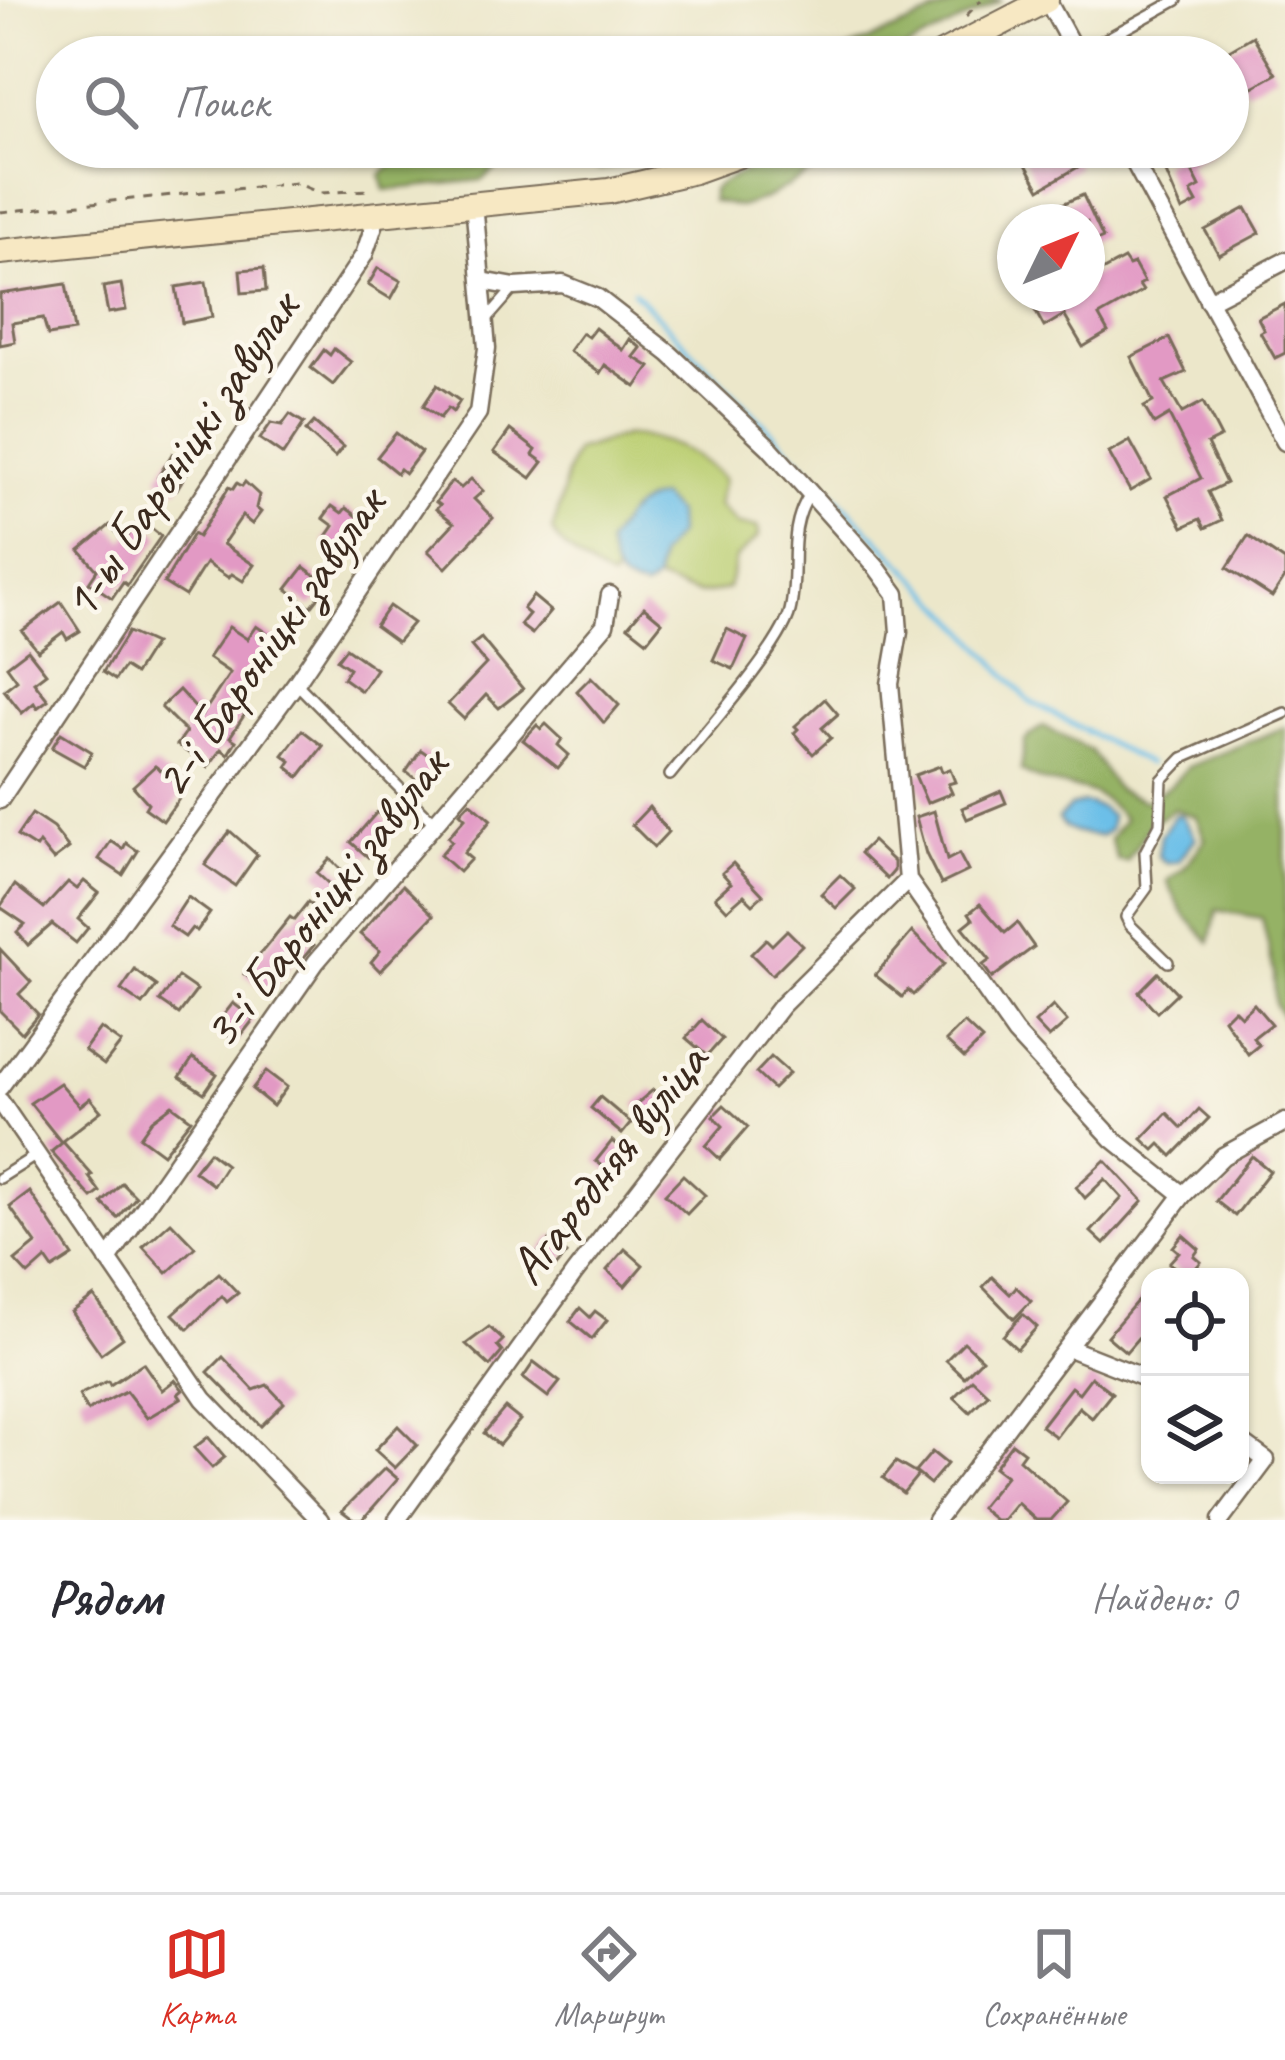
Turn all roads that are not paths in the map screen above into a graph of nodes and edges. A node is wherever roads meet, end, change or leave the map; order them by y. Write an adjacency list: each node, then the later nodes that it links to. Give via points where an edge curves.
1 (1047, 0): 3 (main road); 4 (street)
2 (1177, 0): 5 (lane)
3 (977, 36)
4 (1066, 36)
5 (1113, 36)
6 (702, 168): 8 (main road, via 608,191)
7 (1137, 168): 14 (street)
8 (474, 203): 9 (main road); 12 (street, 2-і Бароніцкі завулак)
9 (379, 211): 10 (main road); 22 (street, 1-ы Бароніцкі завулак, via 364,254)
10 (0, 252)
11 (1285, 261): 14 (street)
12 (482, 281): 13 (street); 15 (street, 2-і Бароніцкі завулак)
13 (515, 287): 15 (lane); 17 (street, via 563,284 598,298 687,370)
14 (1208, 301): 16 (street)
15 (484, 321): 19 (street, 2-і Бароніцкі завулак, via 478,413)
16 (1285, 442)
17 (809, 494): 21 (lane, via 798,511 790,611); 24 (street, via 896,594 890,684)
18 (610, 596): 23 (street, 3-і Бароніцкі завулак, via 605,626)
19 (296, 683): 23 (lane); 26 (street, 2-і Бароніцкі завулак)
20 (1285, 713): 25 (lane, via 1183,758 1162,780 1160,824 1145,852 1147,888 1126,916)
21 (670, 775)
22 (0, 800)
23 (434, 823): 32 (street, 3-і Бароніцкі завулак, via 316,962)
24 (908, 880): 31 (street, via 1015,1033 1113,1139); 39 (street, Агародняя вуліца, via 781,1006)
25 (1168, 962)
26 (0, 1087)
27 (0, 1101): 29 (street)
28 (1285, 1122): 31 (street, via 1222,1156)
29 (35, 1156): 30 (lane); 32 (street)
30 (0, 1178)
31 (1183, 1195): 33 (street)
32 (107, 1260): 38 (street, via 204,1399)
33 (1069, 1348): 34 (street); 40 (street)
34 (1141, 1376)
35 (1249, 1448): 36 (street, via 1266,1460)
36 (1249, 1483)
37 (1248, 1484): 41 (street)
38 (320, 1520)
39 (398, 1520)
40 (936, 1520)
41 (1221, 1520)

